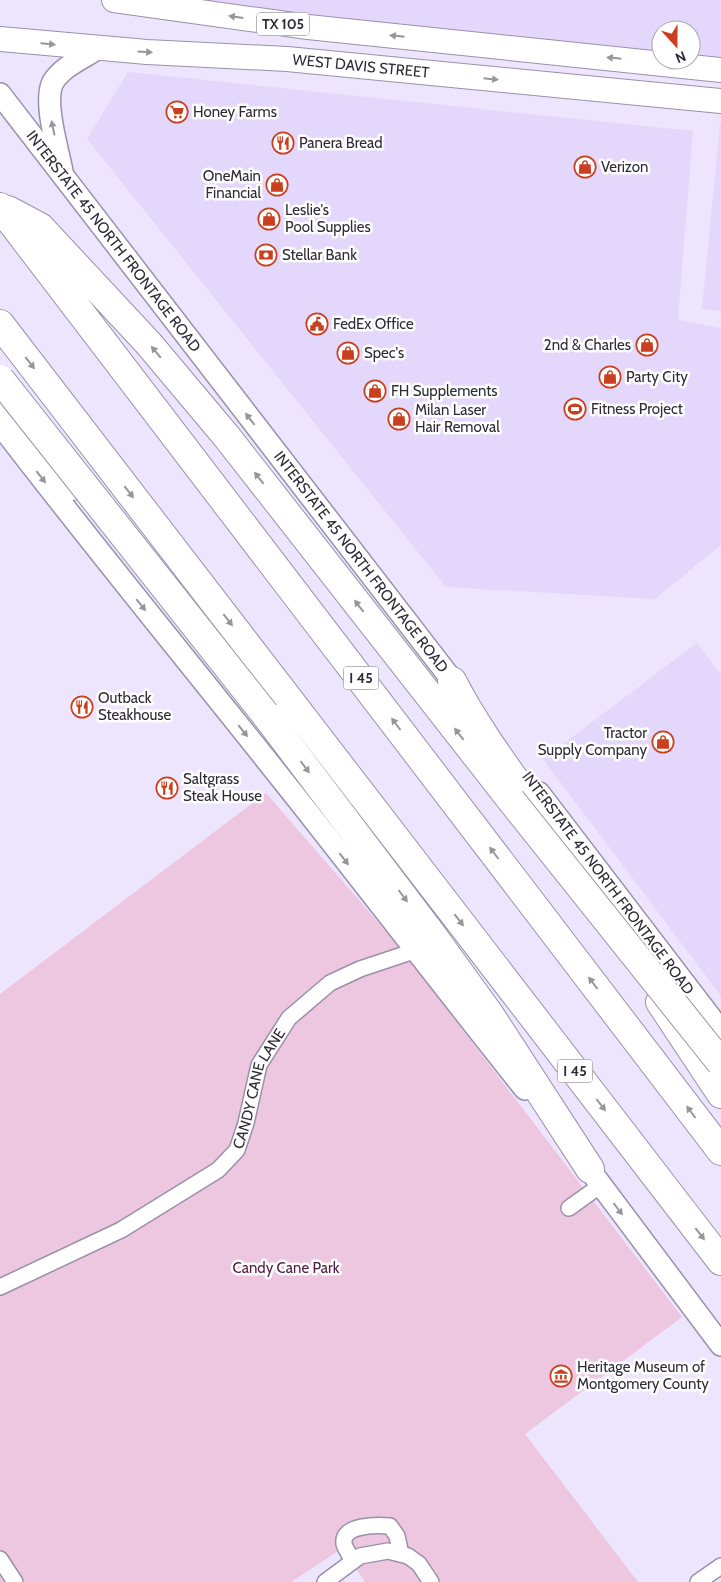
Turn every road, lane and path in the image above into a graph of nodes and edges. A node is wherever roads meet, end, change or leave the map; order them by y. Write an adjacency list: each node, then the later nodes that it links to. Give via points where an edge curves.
1 (114, 0): 4 (main road, TX 105, one-way to 1, via 308,27)
2 (0, 40): 3 (main road, WEST DAVIS STREET / TX 105, one-way to 3)
3 (97, 48): 6 (main road, WEST DAVIS STREET / TX 105, one-way to 6, via 287,59); 7 (main road, one-way to 3, via 49,112 52,83 62,72)
4 (721, 70)
5 (3, 100): 7 (main road, INTERSTATE 45 NORTH FRONTAGE ROAD)
6 (721, 101)
7 (63, 176): 13 (main road, INTERSTATE 45 NORTH FRONTAGE ROAD, one-way to 7)
8 (0, 206): 17 (highway, one-way to 8, bridge, via 228,437 149,344 40,227); 19 (highway, I 45, one-way to 8)
9 (0, 324): 14 (highway, I 45, one-way to 14)
10 (0, 379): 20 (highway, one-way to 20, bridge, via 265,714 434,936 490,1015)
11 (0, 412): 14 (highway, via 194,614)
12 (0, 425): 15 (main road, one-way to 15, via 104,560 304,807)
13 (452, 681): 16 (main road, INTERSTATE 45 NORTH FRONTAGE ROAD); 18 (highway, via 471,718 601,906 682,1038)
14 (430, 882): 22 (highway, I 45, one-way to 22)
15 (414, 951): 20 (main road); 23 (street, CANDY CANE LANE, via 330,983 289,1018 259,1066 238,1150 218,1170 121,1230)
16 (721, 1031)
17 (721, 1063)
18 (721, 1094)
19 (721, 1150)
20 (595, 1177): 21 (street); 24 (main road, one-way to 24)
21 (569, 1208)
22 (721, 1261)
23 (0, 1287)
24 (721, 1345)
25 (401, 1554): 27 (street, via 388,1551 360,1556); 27 (street, via 397,1536 390,1526 377,1524 353,1529 346,1536 344,1544); 31 (street, via 419,1564)
26 (0, 1559): 29 (street)
27 (354, 1562): 30 (street)
28 (721, 1566): 32 (street)
29 (15, 1582)
30 (326, 1582)
31 (431, 1582)
32 (698, 1582)

